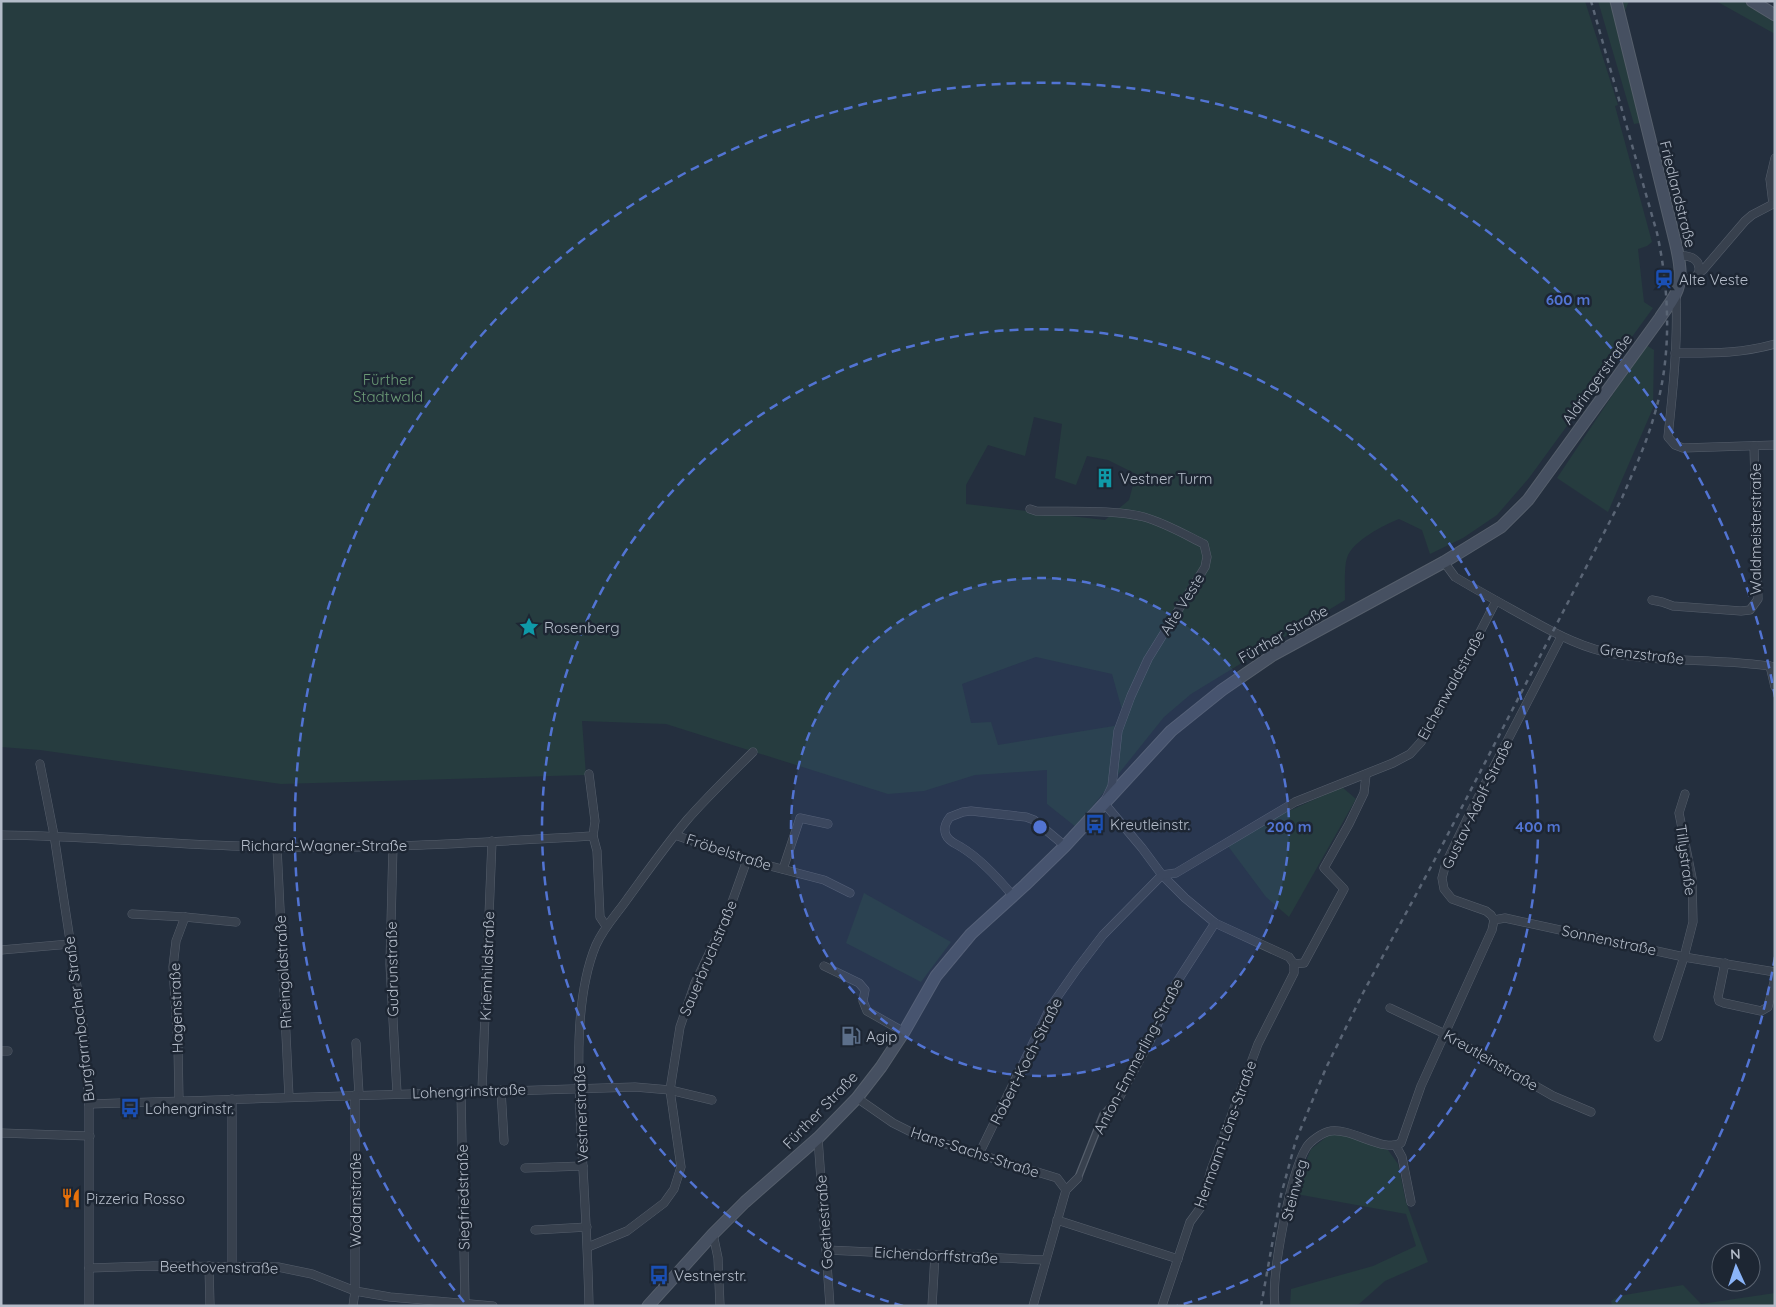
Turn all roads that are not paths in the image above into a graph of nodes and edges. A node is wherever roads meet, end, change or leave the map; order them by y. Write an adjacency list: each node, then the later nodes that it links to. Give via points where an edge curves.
1 (1616, 1): 7 (main road, Friedlandstraße)
2 (1752, 1): 3 (main road)
3 (1775, 15)
4 (1775, 158): 5 (street, via 1770,179)
5 (1774, 204): 6 (street, via 1745,221)
6 (1716, 253): 8 (street); 9 (street)
7 (1678, 256): 8 (street); 10 (main road, Friedlandstraße)
8 (1695, 259): 9 (street, via 1700,266)
9 (1698, 275): 10 (street)
10 (1680, 280): 11 (main road, Friedlandstraße)
11 (1676, 294): 13 (street, Friedlandstraße); 16 (main road, Aldringerstraße)
12 (1775, 344): 13 (street, via 1726,354)
13 (1675, 353): 15 (street, Friedlandstraße, via 1668,437 1683,448)
14 (1775, 444): 15 (street)
15 (1754, 446): 19 (street, Waldmeisterstraße, via 1758,599 1750,610 1741,611 1673,606)
16 (1542, 482): 18 (main road, Fürther Straße, via 1501,527)
17 (1030, 509): 29 (street, Alte Veste, via 1142,516 1166,524 1204,544 1205,567 1148,659 1130,696 1118,731 1112,786)
18 (1444, 562): 20 (street, Grenzstraße, via 1455,577); 29 (main road, Fürther Straße, via 1273,655 1222,690 1171,731)
19 (1652, 600)
20 (1496, 601): 21 (street, Grenzstraße); 27 (street, Eichenwaldstraße, via 1431,727 1420,742 1410,754)
21 (1561, 637): 22 (street, Grenzstraße, via 1614,654); 47 (street, Gustav-Adolf-Straße, via 1470,813 1442,878 1444,889 1452,899 1486,911)
22 (1772, 666): 23 (street)
23 (1775, 687)
24 (753, 752): 33 (street, Vestnerstraße)
25 (40, 764): 32 (street, Burgfarrnbacher Straße)
26 (590, 774): 34 (street, via 595,821)
27 (1366, 775): 39 (street, Eichenwaldstraße, via 1295,802); 55 (street, via 1364,793 1324,868 1344,889 1304,963)
28 (1685, 794): 53 (street, Tillystraße, via 1679,813 1692,878 1693,922)
29 (1104, 803): 37 (main road, Fürther Straße); 42 (street)
30 (828, 824): 41 (street, Fröbelstraße, via 800,818)
31 (1, 835): 32 (street, Richard-Wagner-Straße)
32 (54, 835): 38 (street, Richard-Wagner-Straße); 51 (street, Burgfarrnbacher Straße)
33 (675, 835): 40 (street, Fröbelstraße); 50 (street, Vestnerstraße)
34 (593, 836): 35 (street, Richard-Wagner-Straße); 50 (street, via 597,851 600,917)
35 (492, 841): 36 (street, Richard-Wagner-Straße); 65 (street, Kriemhildstraße)
36 (393, 846): 38 (street, Richard-Wagner-Straße); 69 (street, Gudrunstraße, via 390,964)
37 (1065, 846): 44 (main road, Fürther Straße); 44 (street, via 1026,817 971,811 950,817 945,831 950,841 994,873)
38 (278, 847): 71 (street, Rheingoldstraße)
39 (1208, 853): 42 (street, Robert-Koch-Straße, via 1176,873)
40 (747, 860): 41 (street, Fröbelstraße); 67 (street, Sauerbruchstraße, via 727,916 694,983 680,1027)
41 (783, 869): 43 (street, Fröbelstraße, via 824,880)
42 (1162, 875): 49 (street); 84 (street, Robert-Koch-Straße, via 1103,935 1051,1006)
43 (850, 893)
44 (1013, 896): 60 (main road, Fürther Straße, via 971,934 942,969)
45 (132, 914): 46 (street)
46 (185, 916): 48 (street); 76 (street, Hagenstraße, via 176,941 173,967)
47 (1494, 920): 53 (street, Sonnenstraße, via 1505,918); 61 (street)
48 (236, 922)
49 (1215, 923): 55 (street, via 1288,957); 73 (street, Anton-Emmerling-Straße, via 1175,985)
50 (606, 926): 64 (street, Vestnerstraße, via 588,973 581,1017)
51 (70, 944): 52 (street); 77 (street, Burgfarrnbacher Straße, via 83,1026)
52 (1, 950)
53 (1684, 957): 54 (street, Sonnenstraße); 62 (street, Tillystraße)
54 (1724, 963): 57 (street, Sonnenstraße); 58 (street, via 1718,997 1724,1003 1765,1010)
55 (1294, 964): 97 (street, Hermann-Löns-Straße, via 1294,973 1258,1044 1211,1170 1201,1207 1190,1222)
56 (824, 966): 60 (street, via 859,983 865,990 867,1011)
57 (1775, 972)
58 (1775, 978)
59 (1390, 1008): 61 (street, Kreutleinstraße)
60 (904, 1032): 72 (main road, Fürther Straße)
61 (1445, 1034): 78 (street, Kreutleinstraße, via 1553,1096); 83 (street)
62 (1658, 1037)
63 (356, 1043): 70 (street)
64 (579, 1087): 66 (street, Lohengrinstraße); 67 (street, Lohengrinstraße, via 635,1086); 85 (street, Vestnerstraße)
65 (482, 1090): 66 (street, Lohengrinstraße); 68 (street, Lohengrinstraße)
66 (502, 1090): 82 (street)
67 (670, 1090): 75 (street, Lohengrinstraße); 94 (street, Sauerbruchstraße, via 680,1167 674,1189 664,1203 627,1231)
68 (461, 1091): 69 (street, Lohengrinstraße); 103 (street, Siegfriedstraße)
69 (397, 1093): 70 (street, Lohengrinstraße)
70 (357, 1095): 71 (street, Lohengrinstraße); 102 (street, Wodanstraße)
71 (289, 1097): 74 (street, Lohengrinstraße)
72 (857, 1098): 81 (main road, Fürther Straße); 84 (street, Hans-Sachs-Straße, via 892,1123 919,1136)
73 (1119, 1098): 87 (street, Anton-Emmerling-Straße, via 1103,1116)
74 (232, 1099): 76 (street, Lohengrinstraße); 100 (street)
75 (712, 1100)
76 (179, 1101): 77 (street, Lohengrinstraße)
77 (90, 1104): 80 (street, Burgfarrnbacher Straße)
78 (1591, 1112)
79 (1, 1134): 80 (street)
80 (90, 1136): 101 (street, Burgfarrnbacher Straße)
81 (818, 1138): 93 (main road, Fürther Straße); 95 (street, Goethestraße)
82 (504, 1141)
83 (1399, 1145): 89 (street); 115 (street, Steinweg, via 1387,1146 1344,1131 1329,1131 1306,1146 1292,1184 1278,1255 1273,1293)
84 (979, 1154): 88 (street, Hans-Sachs-Straße, via 1057,1178)
85 (583, 1166): 86 (street); 91 (street, Vestnerstraße)
86 (525, 1168)
87 (1078, 1178): 88 (street, Anton-Emmerling-Straße)
88 (1066, 1190): 90 (street, Anton-Emmerling-Straße)
89 (1411, 1202)
90 (1057, 1220): 97 (street); 98 (street, Anton-Emmerling-Straße)
91 (586, 1227): 92 (street); 94 (street, Vestnerstraße)
92 (535, 1230)
93 (713, 1234): 109 (main road, Fürther Straße); 110 (street, via 718,1258)
94 (588, 1247): 108 (street, Vestnerstraße)
95 (827, 1250): 96 (street, Eichendorffstraße); 111 (street, Goethestraße)
96 (935, 1255): 98 (street, Eichendorffstraße); 112 (street)
97 (1178, 1259): 114 (street, Hermann-Löns-Straße)
98 (1044, 1260): 113 (street, Anton-Emmerling-Straße)
99 (210, 1266): 100 (street, Beethovenstraße); 101 (street, Beethovenstraße); 105 (street)
100 (232, 1266): 102 (street, Beethovenstraße, via 278,1267 312,1274)
101 (89, 1268): 104 (street, Burgfarrnbacher Straße)
102 (355, 1291): 103 (street, Beethovenstraße); 106 (street, Wodanstraße)
103 (465, 1303): 107 (street, Beethovenstraße)
104 (89, 1306)
105 (210, 1306)
106 (354, 1306)
107 (493, 1306)
108 (589, 1306)
109 (648, 1306)
110 (720, 1306)
111 (830, 1306)
112 (932, 1306)
113 (1033, 1306)
114 (1162, 1306)
115 (1275, 1306)

